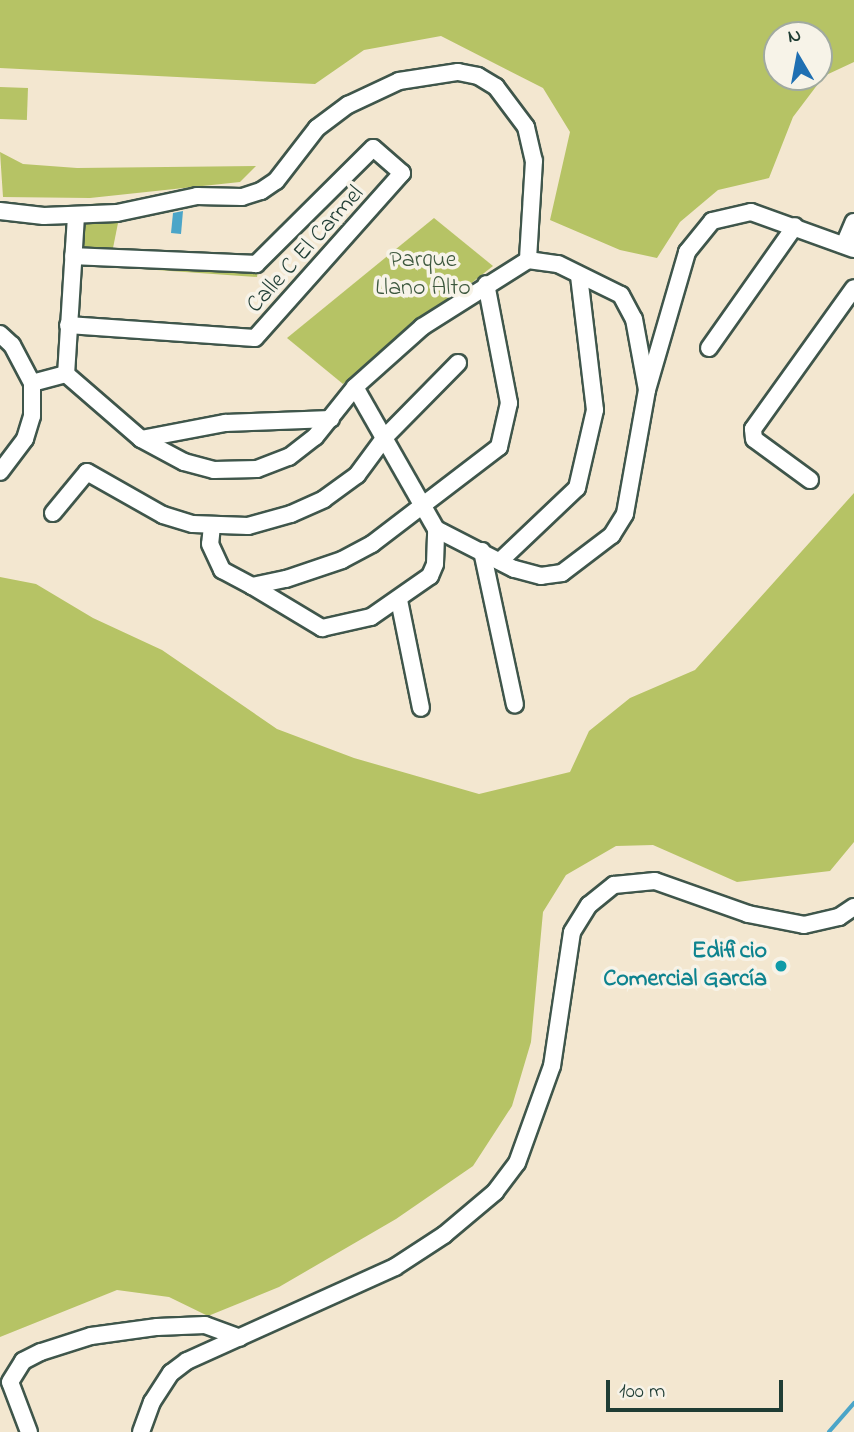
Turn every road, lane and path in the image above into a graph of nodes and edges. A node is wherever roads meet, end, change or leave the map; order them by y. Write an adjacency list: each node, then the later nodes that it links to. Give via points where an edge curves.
1 (0, 211): 2 (street)
2 (76, 216): 6 (street); 7 (street, via 117,213 197,196 242,197 261,191 276,181 317,128 348,105 399,81 458,72 478,76 496,87 526,127 534,161)
3 (854, 222): 5 (street)
4 (795, 226): 5 (street); 13 (street); 18 (street, via 751,212 712,221 697,236 687,252)
5 (849, 247)
6 (74, 256): 11 (street); 11 (street, Calle C El Carmel, via 256,264 368,151 377,149 402,177 255,338)
7 (528, 260): 8 (street, via 558,264); 9 (street)
8 (579, 275): 18 (street, via 628,302); 29 (street, via 595,410 577,488)
9 (486, 284): 17 (street, via 422,327); 24 (street, via 509,403 499,447)
10 (854, 288): 23 (street, via 753,429 754,439)
11 (68, 326): 15 (street)
12 (0, 334): 16 (street, via 12,345)
13 (709, 348)
14 (458, 363): 20 (street)
15 (66, 374): 16 (street); 21 (street)
16 (32, 383): 22 (street, via 32,416 25,439)
17 (355, 387): 19 (street); 20 (street)
18 (647, 390): 29 (street, via 625,514 612,535 562,573 541,576)
19 (331, 419): 21 (street, via 225,423); 21 (street, via 289,457 257,469 214,470 184,462)
20 (386, 437): 24 (street); 26 (street, via 357,475 324,499 248,526)
21 (141, 439)
22 (0, 472)
23 (810, 480)
24 (423, 506): 27 (street); 30 (street, via 342,560)
25 (53, 513): 26 (street, via 87,472 163,515)
26 (212, 526): 30 (street, via 210,544 215,561 222,570)
27 (436, 529): 28 (street); 31 (street, via 430,576)
28 (482, 551): 29 (street); 32 (street)
29 (500, 561)
30 (252, 586): 31 (street, via 331,629 371,617)
31 (399, 600): 33 (street)
32 (515, 705)
33 (421, 708)
34 (854, 907): 35 (street, via 839,917 804,925 748,914 655,881 614,886 589,905 572,932 552,1066 517,1163 495,1192 444,1235 395,1267)
35 (240, 1338): 36 (street, via 205,1325 157,1327 91,1336 41,1352 23,1361 10,1382); 37 (street, via 171,1373 152,1402)
36 (29, 1432)
37 (141, 1432)

